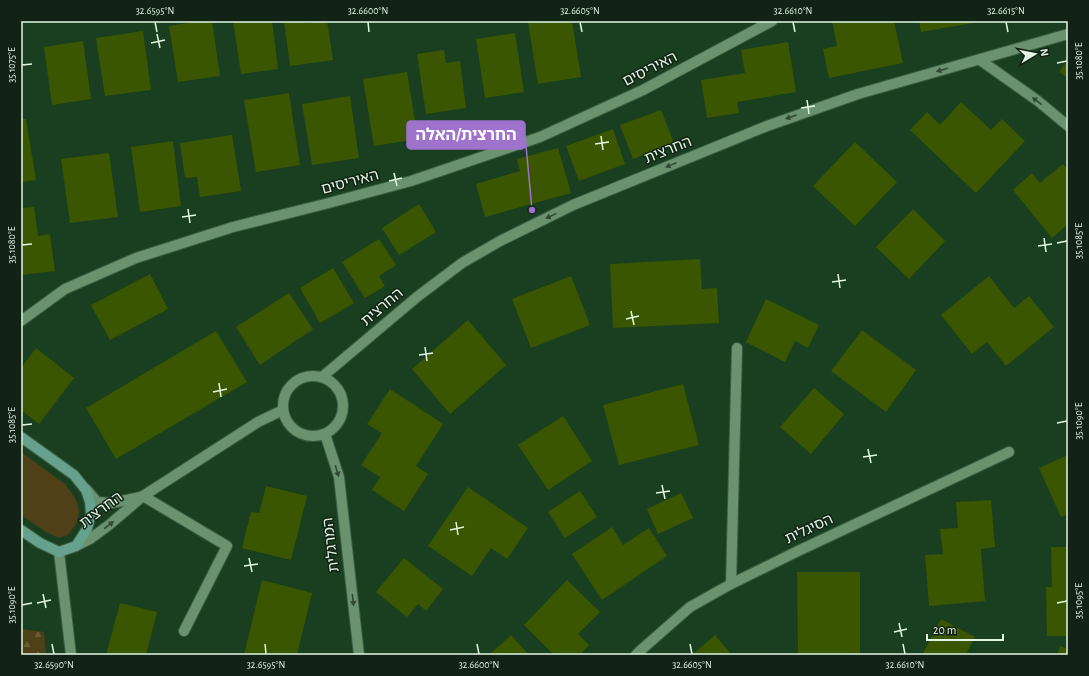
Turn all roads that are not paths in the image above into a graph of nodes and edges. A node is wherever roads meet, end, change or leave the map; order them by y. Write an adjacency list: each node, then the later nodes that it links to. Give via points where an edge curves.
1 (772, 21): 5 (street, האיריסים, via 643,90 540,137 411,181 233,227 136,258 65,289)
2 (1068, 34): 3 (street, החרצית)
3 (980, 60): 4 (street, one-way to 3); 7 (street, החרצית, one-way to 7, via 858,94 767,126 574,205 500,241 462,263 417,297)
4 (1068, 126)
5 (21, 321)
6 (737, 348): 17 (street)
7 (322, 377): 8 (street, via 302,378 293,383 286,392); 9 (street, via 332,382 338,390 343,410 334,428)
8 (283, 410): 9 (street, via 286,420 295,430 315,436); 13 (street, החרצית, via 258,422)
9 (325, 434): 20 (street, המרגלית, one-way to 20, via 339,477)
10 (21, 437): 12 (street)
11 (1008, 452): 17 (street, הסיגלית)
12 (74, 475): 13 (street, החרצית, via 97,502 112,503); 15 (street, via 86,490 92,514 87,529)
13 (143, 496): 15 (street, החרצית, one-way to 13, via 109,526); 18 (street, via 227,546)
14 (21, 530): 16 (street)
15 (76, 546): 16 (street)
16 (59, 552): 19 (street)
17 (731, 584): 21 (street, הסיגלית, via 690,607)
18 (184, 631)
19 (71, 655)
20 (359, 655)
21 (636, 655)

